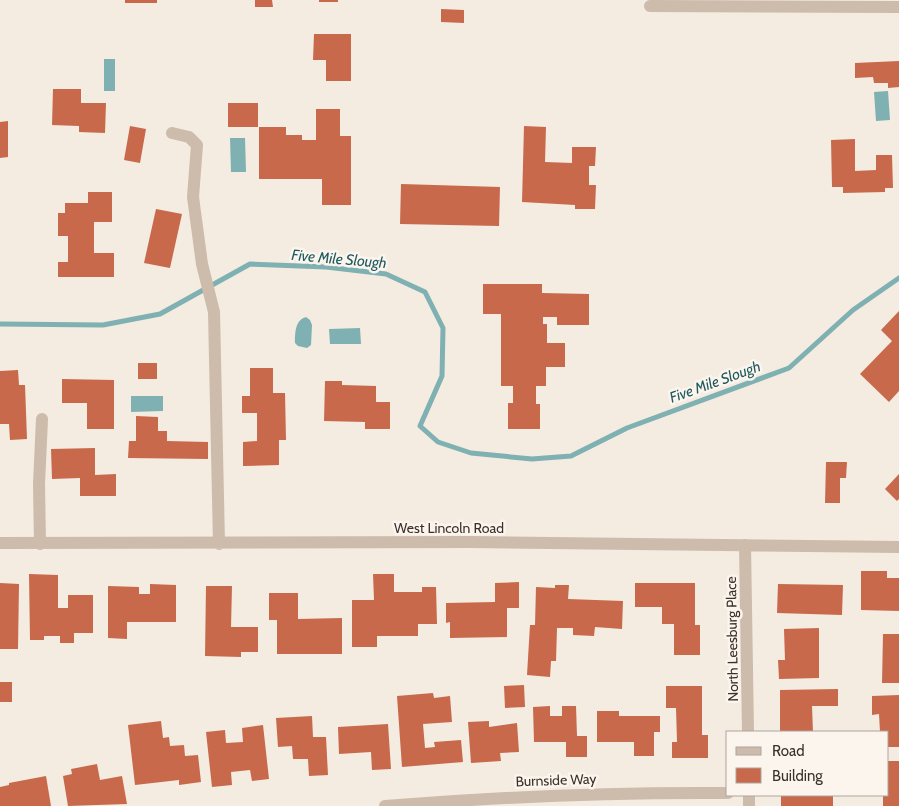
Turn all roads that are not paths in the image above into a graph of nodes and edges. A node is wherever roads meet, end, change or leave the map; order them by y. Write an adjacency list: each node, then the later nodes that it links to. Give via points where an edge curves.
1 (650, 6): 2 (street)
2 (899, 7)
3 (172, 133): 7 (street, via 189,137 197,145 193,197 202,264 214,312)
4 (42, 419): 6 (street)
5 (0, 543): 6 (street, West Lincoln Road)
6 (40, 544): 7 (street, West Lincoln Road)
7 (219, 544): 8 (street, West Lincoln Road)
8 (746, 545): 9 (street, West Lincoln Road); 10 (street, North Leesburg Place)
9 (899, 547)
10 (748, 731)
11 (726, 793): 12 (street, Burnside Way, via 508,796)
12 (385, 806)

